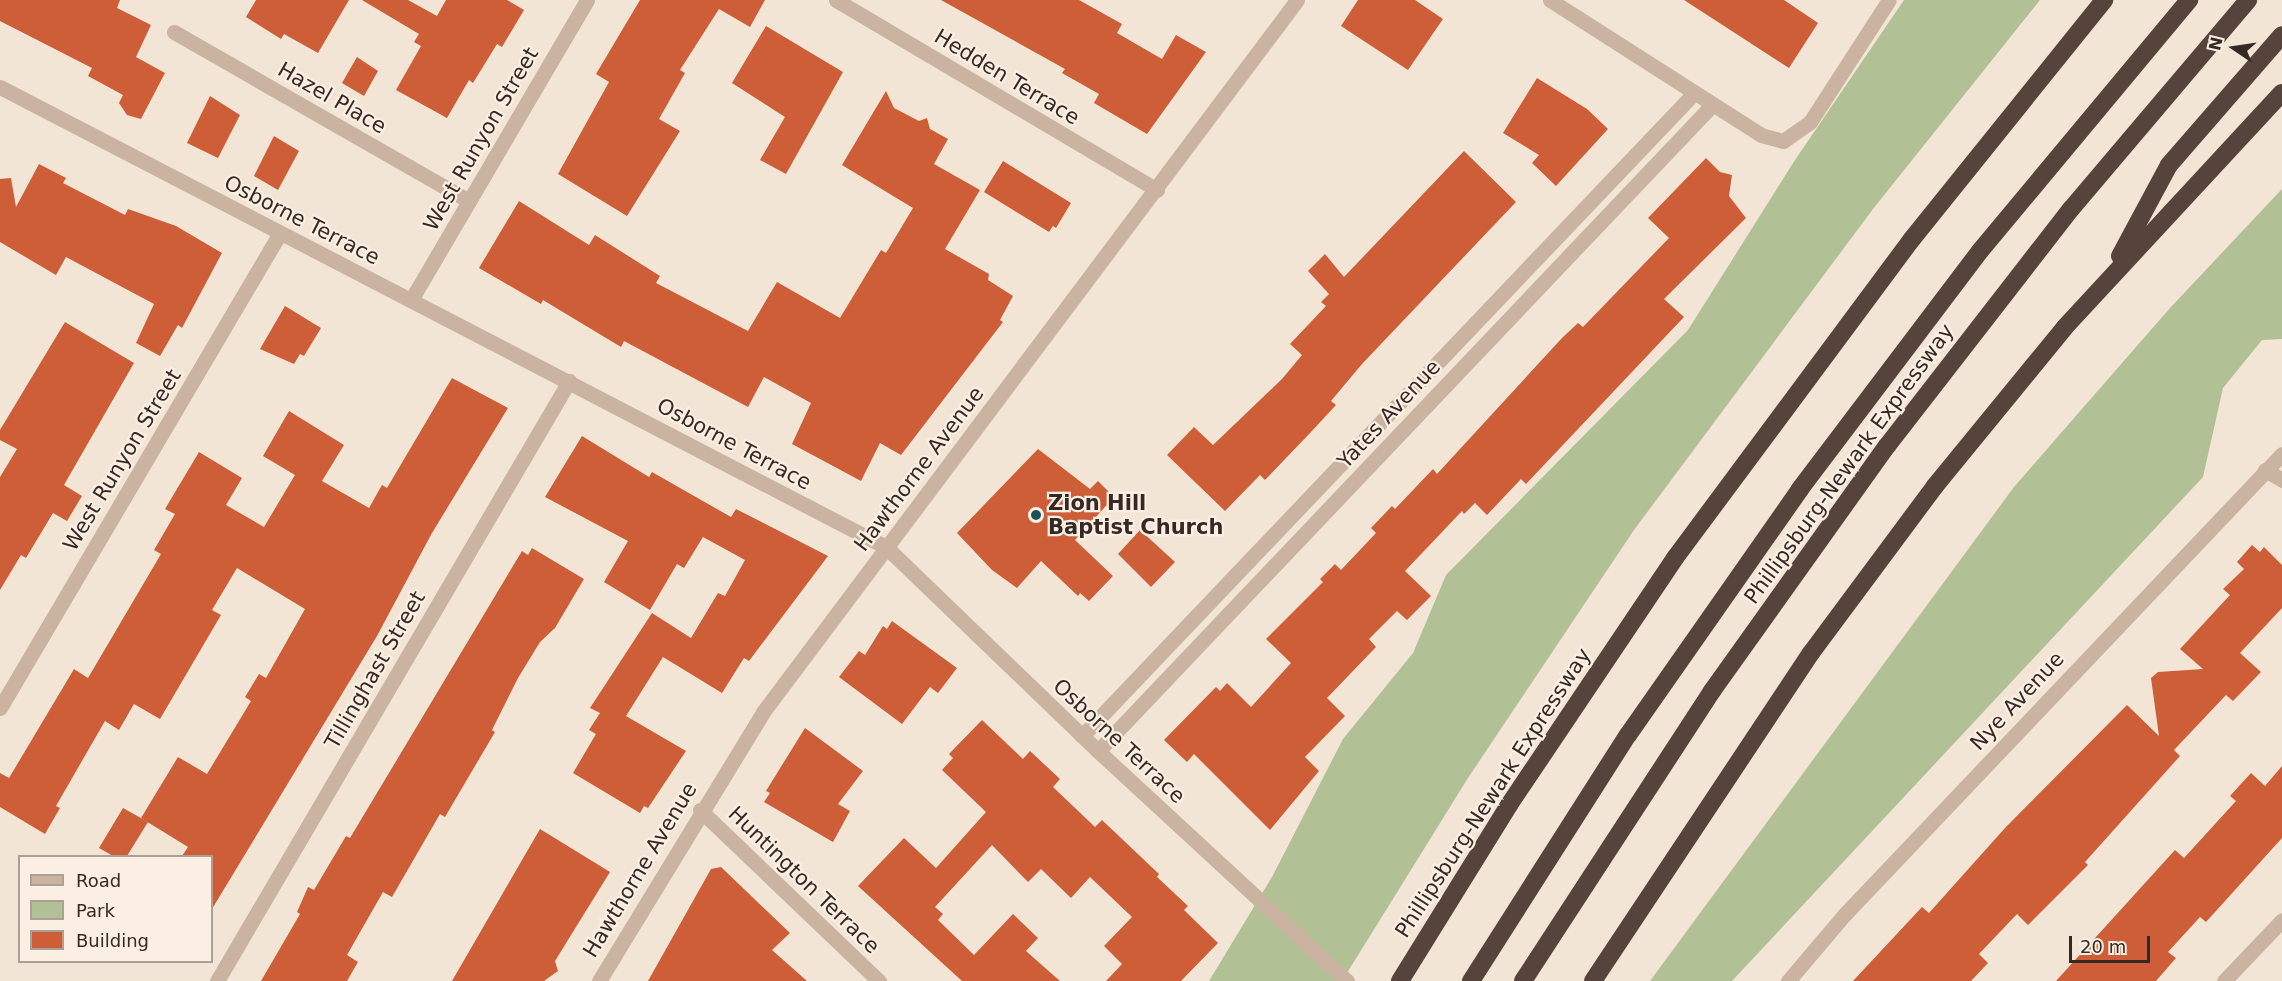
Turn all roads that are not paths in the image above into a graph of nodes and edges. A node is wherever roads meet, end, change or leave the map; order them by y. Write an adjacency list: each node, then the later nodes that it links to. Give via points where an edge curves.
1 (587, 0): 16 (street, West Runyon Street)
2 (836, 0): 15 (street, Hedden Terrace)
3 (1297, 0): 15 (street, Hawthorne Avenue)
4 (1550, 0): 12 (street)
5 (1889, 0): 14 (street, via 1810,122 1783,141 1761,135)
6 (2104, 0): 34 (highway, Phillipsburg-Newark Expressway, via 1912,239 1681,549 1509,805)
7 (2189, 0): 35 (highway, Phillipsburg-Newark Expressway, via 2008,217 1806,480 1628,735)
8 (2248, 0): 36 (highway, Phillipsburg-Newark Expressway, via 2037,252 1880,455 1706,700)
9 (174, 32): 16 (street, Hazel Place)
10 (2282, 35): 18 (highway, via 2169,165)
11 (0, 87): 17 (street, Osborne Terrace)
12 (1694, 93): 14 (street); 26 (street, Yates Avenue)
13 (2282, 93): 18 (highway)
14 (1712, 105): 27 (street, Yates Avenue)
15 (1157, 190): 24 (street, Hawthorne Avenue)
16 (469, 201): 19 (street, West Runyon Street)
17 (280, 233): 19 (street, Osborne Terrace); 25 (street, West Runyon Street)
18 (2108, 279): 37 (highway, via 2000,406 1872,568 1755,734)
19 (411, 300): 20 (street, Osborne Terrace)
20 (569, 381): 24 (street, Osborne Terrace); 30 (street, Tillinghast Street)
21 (2282, 454): 22 (street, Nye Avenue)
22 (2265, 470): 23 (street); 38 (street, Nye Avenue, via 1844,915)
23 (2282, 480)
24 (886, 547): 26 (street, Osborne Terrace); 28 (street, Hawthorne Avenue, via 763,712)
25 (0, 708)
26 (1082, 736): 27 (street, Osborne Terrace)
27 (1098, 751): 33 (street, Osborne Terrace)
28 (700, 810): 31 (street, Hawthorne Avenue); 32 (street, Huntington Terrace)
29 (2282, 920): 39 (street)
30 (217, 981)
31 (599, 981)
32 (879, 981)
33 (1347, 981)
34 (1400, 981)
35 (1470, 981)
36 (1523, 981)
37 (1593, 981)
38 (1788, 981)
39 (2224, 981)

